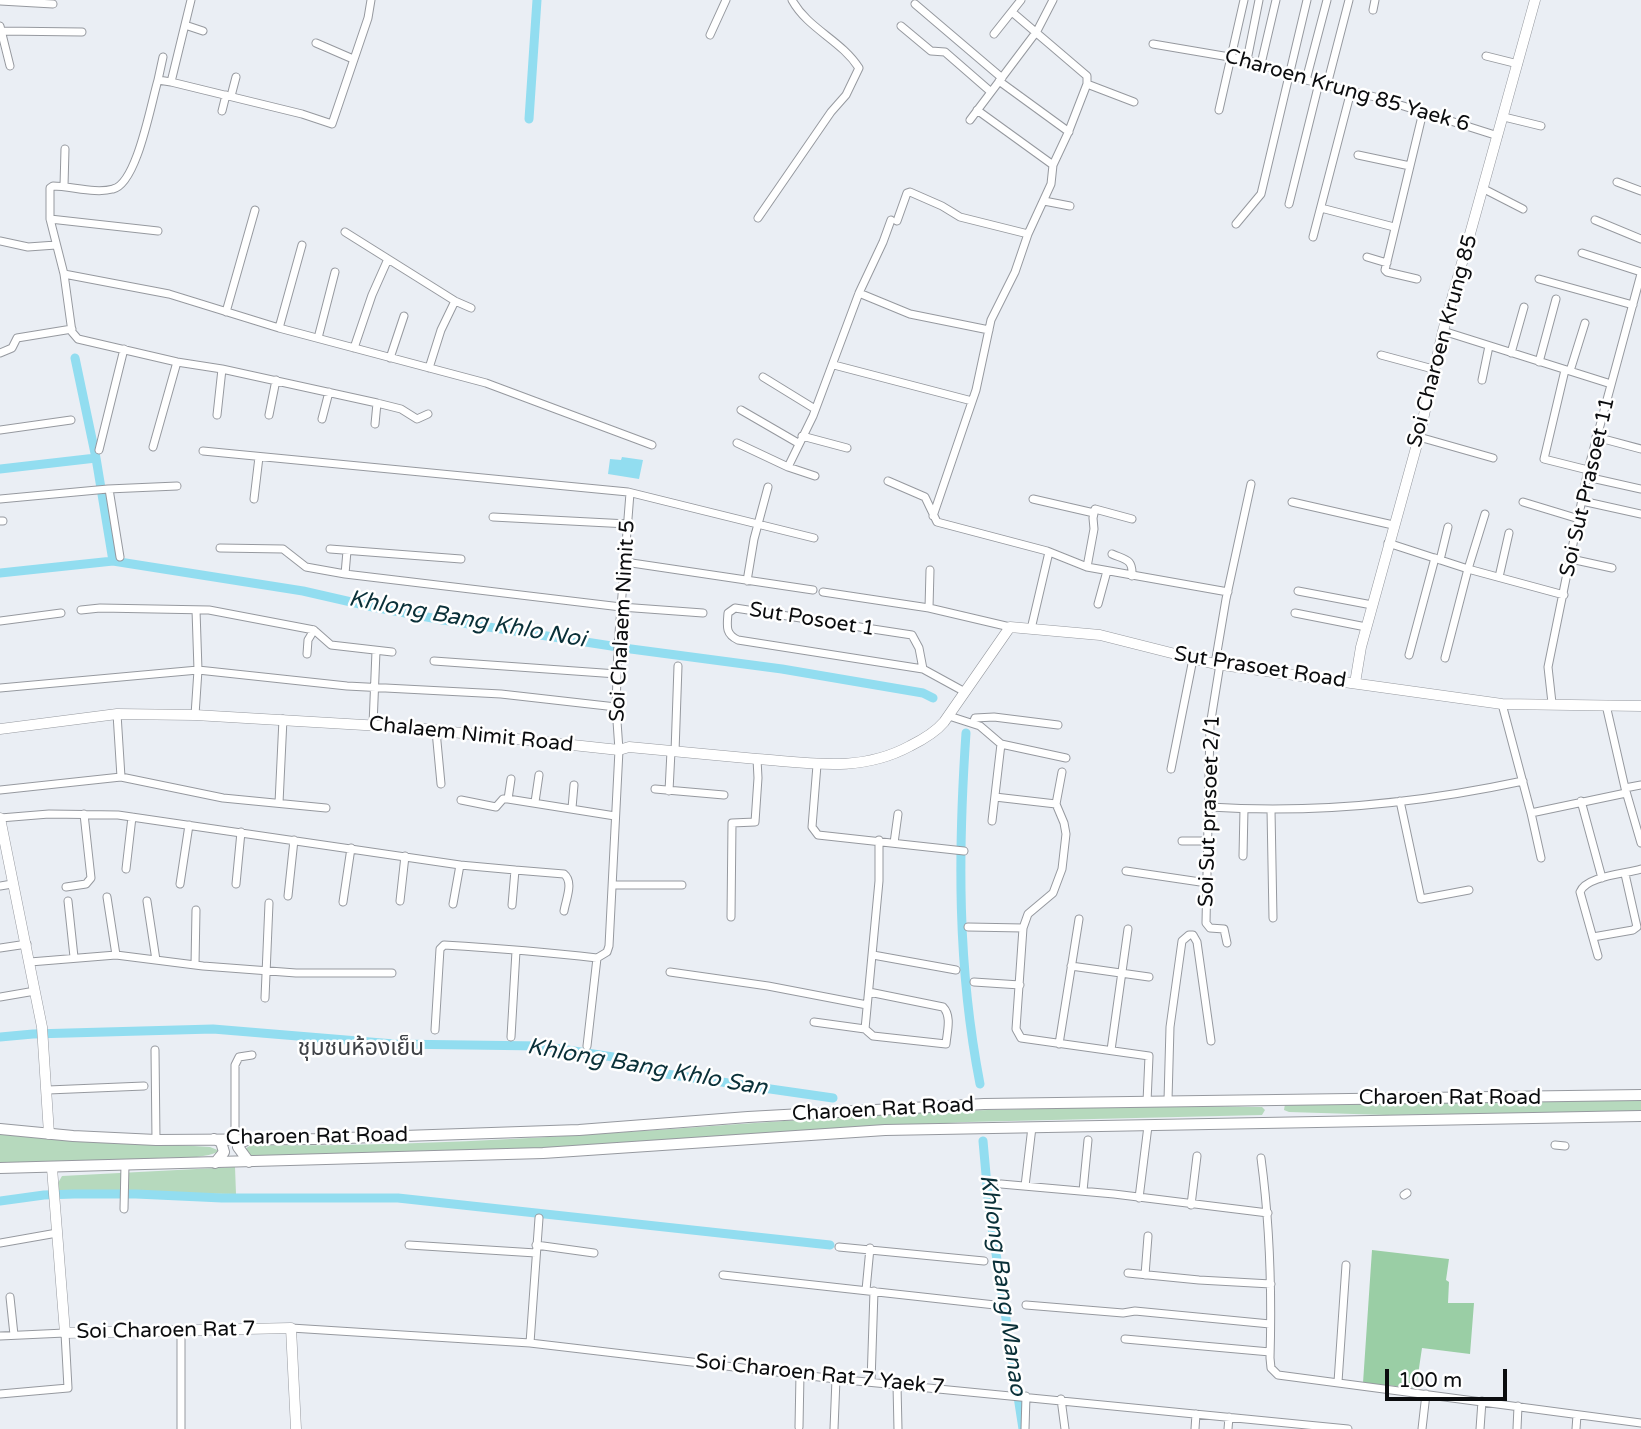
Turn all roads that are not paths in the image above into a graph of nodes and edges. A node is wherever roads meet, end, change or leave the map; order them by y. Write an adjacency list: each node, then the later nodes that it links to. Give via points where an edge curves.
1 (191, 0): 20 (street)
2 (371, 0): 33 (street)
3 (726, 0): 27 (street)
4 (792, 0): 73 (street, via 799,13 849,52 859,68 846,95)
5 (1021, 0): 19 (street)
6 (1053, 0): 24 (street)
7 (1244, 0): 30 (street)
8 (1259, 0): 34 (street)
9 (1276, 0): 35 (street)
10 (1307, 0): 38 (street)
11 (1326, 0): 42 (street)
12 (1349, 0): 45 (street)
13 (1375, 0): 18 (street)
14 (1535, 0): 36 (street, Soi Charoen Krung 85)
15 (0, 1): 16 (street)
16 (53, 4)
17 (915, 4): 40 (street)
18 (1373, 10)
19 (1012, 12): 24 (street); 26 (street)
20 (185, 25): 23 (street); 43 (street)
21 (901, 26): 47 (street, via 931,51 945,52)
22 (1, 29): 25 (street); 37 (street)
23 (203, 31)
24 (1037, 31): 40 (street); 44 (street, via 1087,76)
25 (82, 32)
26 (994, 34)
27 (710, 35)
28 (316, 43): 33 (street)
29 (1153, 44): 30 (street, Charoen Krung 85 Yaek 6)
30 (1230, 56): 34 (street, Charoen Krung 85 Yaek 6); 51 (street)
31 (1486, 56): 36 (street)
32 (163, 57): 41 (street)
33 (353, 59): 48 (street, via 332,124)
34 (1247, 60): 35 (street, Charoen Krung 85 Yaek 6)
35 (1261, 64): 38 (street, Charoen Krung 85 Yaek 6)
36 (1518, 64): 54 (street, Soi Charoen Krung 85)
37 (10, 66)
38 (1290, 75): 42 (street, Charoen Krung 85 Yaek 6); 76 (street, via 1261,194)
39 (236, 77): 48 (street)
40 (1000, 79): 47 (street); 57 (street)
41 (158, 80): 43 (street); 64 (street, via 130,173 121,184 106,190)
42 (1306, 80): 45 (street, Charoen Krung 85 Yaek 6)
43 (171, 82): 48 (street)
44 (1087, 84): 49 (street); 57 (street)
45 (1323, 84): 46 (street, Charoen Krung 85 Yaek 6); 68 (street)
46 (1351, 90): 53 (street, Charoen Krung 85 Yaek 6); 70 (street)
47 (991, 92): 50 (street)
48 (228, 96): 52 (street)
49 (1134, 102)
50 (977, 110): 55 (street); 61 (street)
51 (1219, 110)
52 (222, 111)
53 (1423, 112): 58 (street, Charoen Krung 85 Yaek 6); 62 (street)
54 (1504, 117): 56 (street); 58 (street, Soi Charoen Krung 85)
55 (970, 120)
56 (1541, 127)
57 (1069, 132): 61 (street)
58 (1498, 136): 65 (street, Soi Charoen Krung 85)
59 (65, 149): 64 (street)
60 (1358, 155): 62 (street)
61 (1053, 165): 67 (street)
62 (1410, 166): 77 (street)
63 (1617, 182): 66 (street)
64 (64, 186): 74 (street, via 50,188)
65 (1484, 189): 71 (street); 107 (street, Soi Charoen Krung 85)
66 (1641, 191)
67 (1044, 201): 69 (street); 80 (street)
68 (1289, 204)
69 (1070, 206)
70 (1321, 208): 77 (street); 81 (street)
71 (1523, 209)
72 (255, 210): 101 (street)
73 (758, 218)
74 (50, 219): 78 (street); 84 (street)
75 (1594, 220): 82 (street)
76 (1236, 224)
77 (1394, 227): 89 (street)
78 (158, 231)
79 (345, 232): 88 (street)
80 (1028, 234): 95 (street, via 960,217 907,193); 106 (street)
81 (1313, 237)
82 (1641, 239)
83 (0, 241): 84 (street, via 28,247)
84 (56, 245): 92 (street)
85 (302, 245): 104 (street)
86 (1581, 253): 91 (street)
87 (1367, 257): 89 (street)
88 (388, 259): 97 (street); 110 (street)
89 (1387, 262): 93 (street, via 1387,272)
90 (335, 272): 108 (street)
91 (1641, 273): 98 (street, Soi Sut Prasoet 11)
92 (64, 274): 101 (street, via 169,294); 105 (street)
93 (1417, 279)
94 (1539, 279): 98 (street)
95 (859, 293): 106 (street, via 910,314); 118 (street)
96 (1556, 299): 117 (street)
97 (455, 301): 100 (street); 119 (street)
98 (1633, 305): 126 (street, Soi Sut Prasoet 11)
99 (1524, 307): 113 (street)
100 (471, 308)
101 (226, 312): 104 (street)
102 (404, 316): 115 (street)
103 (1585, 323): 122 (street)
104 (279, 328): 108 (street)
105 (72, 329): 111 (street, via 78,340); 112 (street, via 17,338 14,347)
106 (989, 330): 128 (street)
107 (1443, 331): 109 (street); 121 (street, Soi Charoen Krung 85)
108 (318, 338): 110 (street)
109 (1489, 345): 113 (street); 125 (street)
110 (354, 348): 115 (street)
111 (124, 349): 116 (street); 147 (street)
112 (0, 353)
113 (1511, 353): 117 (street)
114 (1381, 355): 121 (street)
115 (390, 358): 119 (street)
116 (177, 362): 120 (street); 144 (street)
117 (1539, 362): 122 (street)
118 (834, 365): 128 (street); 130 (street)
119 (429, 368): 143 (street, via 486,383)
120 (222, 369): 124 (street); 133 (street)
121 (1433, 369): 140 (street, Soi Charoen Krung 85)
122 (1567, 371): 126 (street); 152 (street, via 1545,460)
123 (763, 377): 130 (street)
124 (276, 380): 127 (street); 134 (street)
125 (1482, 380)
126 (1611, 384): 139 (street, Soi Sut Prasoet 11)
127 (329, 392): 129 (street); 135 (street)
128 (972, 401): 170 (street)
129 (377, 403): 132 (street, via 417,419); 137 (street)
130 (815, 409): 141 (street)
131 (741, 410): 141 (street)
132 (428, 414)
133 (217, 415)
134 (269, 415)
135 (322, 419)
136 (71, 420): 138 (street)
137 (374, 424)
138 (0, 430)
139 (1596, 437): 146 (street); 152 (street, Soi Sut Prasoet 11)
140 (1419, 438): 150 (street); 176 (street, Soi Charoen Krung 85)
141 (800, 439): 145 (street); 151 (street)
142 (737, 443): 151 (street)
143 (652, 444)
144 (153, 447)
145 (847, 448)
146 (1641, 449)
147 (99, 450)
148 (203, 451): 149 (street)
149 (259, 457): 160 (street); 162 (street)
150 (1493, 458)
151 (788, 467): 153 (street)
152 (1588, 473): 159 (street); 164 (street, Soi Sut Prasoet 11)
153 (814, 476)
154 (888, 481): 170 (street, via 924,496)
155 (1251, 484): 203 (street, Soi Sut prasoet 2/1)
156 (177, 486): 158 (street)
157 (768, 487): 174 (street)
158 (108, 489): 161 (street); 186 (street)
159 (1641, 489)
160 (630, 493): 174 (street); 175 (street, Soi Chalaem Nimit 5)
161 (0, 499)
162 (254, 499)
163 (1033, 499): 167 (street)
164 (1582, 501): 169 (street); 173 (street, Soi Sut Prasoet 11)
165 (1292, 502): 176 (street)
166 (1523, 502): 173 (street)
167 (1094, 513): 172 (street, via 1095,509); 191 (street)
168 (1485, 514): 193 (street)
169 (1641, 514)
170 (933, 516): 184 (street, via 937,522)
171 (493, 517): 175 (street)
172 (1132, 519)
173 (1579, 519): 189 (street, Soi Sut Prasoet 11)
174 (758, 523): 179 (street); 199 (street)
175 (628, 524): 190 (street, Soi Chalaem Nimit 5)
176 (1393, 525): 180 (street, Soi Charoen Krung 85)
177 (1448, 527): 188 (street)
178 (1509, 533): 198 (street)
179 (814, 538)
180 (1388, 542): 188 (street); 206 (street, Soi Charoen Krung 85)
181 (220, 548): 196 (street, via 283,549 304,566)
182 (330, 549): 183 (street)
183 (347, 551): 187 (street); 196 (street)
184 (1049, 552): 191 (street); 217 (street)
185 (1112, 554): 197 (street, via 1129,562)
186 (120, 557)
187 (461, 559)
188 (1437, 559): 193 (street); 222 (street)
189 (1571, 559): 192 (street); 204 (street, Soi Sut Prasoet 11)
190 (625, 562): 199 (street); 207 (street, Soi Chalaem Nimit 5)
191 (1087, 567): 195 (street)
192 (1612, 568)
193 (1468, 569): 198 (street); 223 (street)
194 (930, 570): 208 (street)
195 (1107, 571): 197 (street); 205 (street)
196 (345, 574): 207 (street)
197 (1132, 576): 203 (street)
198 (1499, 577): 204 (street)
199 (747, 581): 200 (street)
200 (813, 590)
201 (1298, 591): 206 (street)
202 (823, 592): 208 (street)
203 (1228, 592): 226 (street, Soi Sut prasoet 2/1)
204 (1564, 595): 235 (street, Soi Sut Prasoet 11, via 1548,667)
205 (1098, 604)
206 (1372, 605): 216 (street, Soi Charoen Krung 85)
207 (621, 607): 212 (street); 230 (street, Soi Chalaem Nimit 5)
208 (929, 608): 215 (street)
209 (81, 610): 210 (street)
210 (196, 610): 218 (street); 229 (street)
211 (61, 613): 214 (street)
212 (703, 613)
213 (1296, 613): 216 (street)
214 (0, 621)
215 (1010, 627): 217 (street, Sut Prasoet Road); 234 (street)
216 (1366, 627): 231 (street, Soi Charoen Krung 85)
217 (1031, 629): 224 (street, Sut Prasoet Road, via 1100,635)
218 (314, 631): 219 (street, via 331,645); 221 (street)
219 (376, 650): 220 (street); 232 (street)
220 (392, 652)
221 (307, 654)
222 (1409, 654)
223 (1445, 658)
224 (1193, 659): 226 (street, Sut Prasoet Road); 255 (street)
225 (434, 661): 230 (street)
226 (1217, 664): 231 (street, Sut Prasoet Road); 277 (street, Soi Sut prasoet 2/1, via 1210,726)
227 (678, 666): 251 (street)
228 (923, 669): 228 (street, Sut Posoet 1, via 738,640 727,630 728,613 734,608 912,635); 234 (street, Sut Posoet 1)
229 (198, 670): 232 (street); 233 (street); 241 (street)
230 (617, 674): 239 (street, Soi Chalaem Nimit 5)
231 (1355, 683): 236 (street, Sut Prasoet Road)
232 (374, 687): 239 (street); 245 (street)
233 (0, 688)
234 (965, 692): 242 (street)
235 (1552, 703): 236 (street, Sut Prasoet Road); 237 (street, Sut Prasoet Road)
236 (1502, 704): 260 (street)
237 (1606, 705): 238 (street, Sut Prasoet Road); 266 (street)
238 (1641, 706)
239 (616, 707): 250 (street, Soi Chalaem Nimit 5)
240 (117, 714): 241 (street, Chalaem Nimit Road); 247 (street, Chalaem Nimit Road); 258 (street)
241 (195, 715): 243 (street, Chalaem Nimit Road)
242 (949, 716): 244 (street); 254 (street, Chalaem Nimit Road, via 934,732 876,761)
243 (283, 719): 245 (street, Chalaem Nimit Road); 275 (street)
244 (973, 723): 246 (street, via 975,718 994,717); 249 (street)
245 (373, 725): 248 (street, Chalaem Nimit Road)
246 (1058, 725)
247 (0, 729)
248 (436, 730): 250 (street, Chalaem Nimit Road); 261 (street)
249 (1001, 744): 252 (street); 269 (street)
250 (619, 750): 251 (street, Chalaem Nimit Road); 285 (street, Soi Chalaem Nimit 5)
251 (673, 751): 253 (street, Chalaem Nimit Road); 267 (street)
252 (1066, 758)
253 (757, 759): 254 (street, Chalaem Nimit Road); 329 (street, via 755,822 732,823)
254 (817, 765): 292 (street, via 814,831)
255 (1171, 769)
256 (1062, 772): 276 (street)
257 (539, 775): 274 (street)
258 (121, 777): 265 (street); 275 (street, via 223,798)
259 (511, 779): 270 (street)
260 (1523, 781): 272 (street); 282 (street)
261 (441, 784)
262 (574, 785): 279 (street)
263 (1641, 785): 266 (street)
264 (655, 789): 267 (street)
265 (0, 790)
266 (1626, 790): 273 (street); 296 (street)
267 (669, 791): 268 (street)
268 (724, 795)
269 (995, 797): 276 (street); 288 (street)
270 (508, 799): 271 (street, via 496,807); 274 (street)
271 (461, 800)
272 (1401, 801): 281 (street); 317 (street, via 1421,898)
273 (1581, 801): 282 (street); 308 (street)
274 (535, 802): 279 (street)
275 (279, 803): 278 (street)
276 (1056, 804): 333 (street, via 1066,834 1059,879 1053,892 1028,914)
277 (1209, 807): 280 (street); 294 (street, Soi Sut prasoet 2/1)
278 (326, 808)
279 (572, 808): 285 (street)
280 (1244, 809): 281 (street); 300 (street)
281 (1271, 810): 330 (street)
282 (1531, 813): 301 (street)
283 (85, 814): 286 (street); 287 (street); 316 (street, via 91,878 86,884)
284 (898, 814): 295 (street)
285 (615, 816): 314 (street, Soi Chalaem Nimit 5)
286 (132, 817): 289 (street); 303 (street)
287 (0, 818): 310 (street)
288 (992, 821)
289 (190, 825): 290 (street); 311 (street)
290 (241, 832): 291 (street); 312 (street)
291 (294, 840): 297 (street); 318 (street)
292 (879, 840): 295 (street); 341 (street)
293 (1182, 841): 294 (street)
294 (1208, 841): 309 (street, Soi Sut prasoet 2/1)
295 (894, 843): 298 (street)
296 (1641, 843)
297 (351, 848): 299 (street); 323 (street)
298 (964, 851)
299 (405, 856): 302 (street); 322 (street)
300 (1243, 856)
301 (1541, 858)
302 (460, 865): 305 (street); 325 (street)
303 (126, 869)
304 (1641, 869): 307 (street)
305 (515, 870): 326 (street); 328 (street, via 568,877)
306 (1126, 871): 309 (street)
307 (1625, 874): 308 (street); 335 (street, via 1637,927)
308 (1602, 878): 335 (street, via 1585,883 1580,892)
309 (1207, 883): 336 (street, Soi Sut prasoet 2/1, via 1206,923 1210,928 1223,928)
310 (12, 884): 315 (street); 337 (street)
311 (180, 884)
312 (236, 884)
313 (682, 884): 314 (street)
314 (612, 885): 344 (street, Soi Chalaem Nimit 5, via 609,947)
315 (0, 886)
316 (66, 887)
317 (1469, 890)
318 (288, 896)
319 (107, 897): 340 (street)
320 (68, 901): 343 (street)
321 (146, 901): 345 (street)
322 (400, 901)
323 (343, 902)
324 (269, 903): 349 (street)
325 (453, 904)
326 (512, 905)
327 (196, 910): 347 (street)
328 (564, 911)
329 (731, 917)
330 (1272, 918)
331 (1079, 919): 348 (street)
332 (968, 927): 333 (street)
333 (1023, 928): 356 (street)
334 (1128, 929): 352 (street)
335 (1592, 937): 342 (street)
336 (1227, 943)
337 (27, 944): 338 (street); 346 (street)
338 (0, 948)
339 (516, 951): 344 (street); 364 (street, via 440,948); 365 (street)
340 (116, 955): 343 (street); 345 (street)
341 (873, 955): 350 (street); 358 (street)
342 (1598, 956)
343 (74, 957): 346 (street)
344 (597, 958): 368 (street, Soi Chalaem Nimit 5)
345 (156, 960): 347 (street)
346 (30, 962): 357 (street)
347 (195, 965): 349 (street)
348 (1071, 966): 352 (street); 367 (street)
349 (266, 970): 353 (street); 360 (street)
350 (956, 970)
351 (670, 972): 361 (street)
352 (1122, 973): 354 (street); 370 (street)
353 (392, 974)
354 (1149, 977)
355 (974, 982): 356 (street)
356 (1020, 985): 367 (street, via 1017,1035)
357 (35, 991): 359 (street); 373 (street)
358 (869, 992): 361 (street); 363 (street, via 943,1007 948,1020 946,1044 873,1036)
359 (0, 997)
360 (265, 998)
361 (867, 1005): 363 (street)
362 (814, 1022): 363 (street)
363 (866, 1029)
364 (435, 1030)
365 (511, 1037)
366 (1211, 1041): 375 (street, via 1197,942 1189,935 1182,942 1170,1027)
367 (1059, 1044): 370 (street)
368 (587, 1046)
369 (155, 1050): 385 (street)
370 (1111, 1050): 377 (street, via 1149,1056)
371 (253, 1055): 386 (street, via 239,1057 235,1065)
372 (144, 1086): 373 (street)
373 (48, 1090): 383 (street)
374 (1641, 1095): 376 (main road, Charoen Rat Road)
375 (1168, 1100): 376 (main road, Charoen Rat Road); 377 (main road, Charoen Rat Road)
376 (1277, 1101): 379 (main road)
377 (1147, 1102): 386 (main road, Charoen Rat Road, via 902,1108 515,1133)
378 (1641, 1116): 379 (main road, Charoen Rat Road)
379 (1279, 1123): 380 (main road, Charoen Rat Road)
380 (1148, 1126): 381 (main road, Charoen Rat Road); 400 (street)
381 (1032, 1127): 392 (main road, Charoen Rat Road, via 885,1130 543,1153); 398 (street)
382 (0, 1129): 383 (main road, Charoen Rat Road)
383 (49, 1134): 385 (main road, Charoen Rat Road)
384 (214, 1139): 385 (main road, Charoen Rat Road); 386 (main road, Charoen Rat Road); 393 (main road, via 221,1142 224,1152)
385 (156, 1140)
386 (241, 1140): 392 (main road, via 239,1147)
387 (1088, 1140): 399 (street)
388 (1555, 1145): 389 (street)
389 (1565, 1146)
390 (1197, 1156): 401 (street)
391 (1261, 1158): 403 (street)
392 (249, 1162): 393 (main road, Charoen Rat Road)
393 (215, 1163): 394 (main road, Charoen Rat Road)
394 (125, 1165): 396 (main road, Charoen Rat Road); 402 (street)
395 (0, 1168): 396 (main road, Charoen Rat Road)
396 (52, 1168): 405 (street, Soi Charoen Rat 7)
397 (1001, 1184): 398 (street)
398 (1025, 1186): 399 (street)
399 (1083, 1191): 400 (street)
400 (1139, 1198): 401 (street)
401 (1191, 1205): 403 (street)
402 (124, 1209)
403 (1268, 1213): 418 (street)
404 (539, 1218): 411 (street)
405 (57, 1233): 407 (street); 426 (street, Soi Charoen Rat 7)
406 (1148, 1236): 417 (street)
407 (0, 1244)
408 (409, 1245): 411 (street)
409 (839, 1247): 410 (street)
410 (870, 1248): 413 (street); 419 (street)
411 (536, 1249): 412 (street); 430 (street)
412 (594, 1253)
413 (984, 1261)
414 (1346, 1265): 435 (street)
415 (1128, 1273): 417 (street)
416 (723, 1275): 419 (street)
417 (1145, 1275): 418 (street)
418 (1271, 1284): 423 (street)
419 (870, 1291): 421 (street); 434 (street)
420 (10, 1297): 427 (street)
421 (995, 1305)
422 (1026, 1305): 423 (street)
423 (1270, 1324): 431 (street)
424 (290, 1328): 425 (street, Soi Charoen Rat 7); 430 (street, Soi Charoen Rat 7 Yaek 7); 451 (street)
425 (181, 1330): 426 (street, Soi Charoen Rat 7); 450 (street)
426 (65, 1333): 427 (street); 437 (street, via 68,1388)
427 (14, 1335): 428 (street)
428 (0, 1336)
429 (1125, 1339): 431 (street)
430 (530, 1343): 432 (street, Soi Charoen Rat 7 Yaek 7)
431 (1270, 1352): 435 (street, via 1271,1368 1278,1375)
432 (800, 1374): 433 (street, Soi Charoen Rat 7 Yaek 7); 448 (street)
433 (836, 1379): 434 (street, Soi Charoen Rat 7 Yaek 7); 452 (street)
434 (872, 1382): 436 (street, Soi Charoen Rat 7 Yaek 7)
435 (1338, 1382): 438 (street)
436 (897, 1385): 439 (street, Soi Charoen Rat 7 Yaek 7); 453 (street)
437 (0, 1394)
438 (1426, 1394): 441 (street); 460 (street)
439 (1025, 1396): 440 (street, Soi Charoen Rat 7 Yaek 7); 454 (street)
440 (1061, 1399): 443 (street, Soi Charoen Rat 7 Yaek 7); 455 (street)
441 (1482, 1401): 442 (street); 461 (street)
442 (1518, 1406): 444 (street); 462 (street)
443 (1196, 1414): 445 (street, Soi Charoen Rat 7 Yaek 7); 456 (street)
444 (1577, 1415): 446 (street); 463 (street)
445 (1229, 1417): 449 (street, Soi Charoen Rat 7 Yaek 7); 457 (street)
446 (1617, 1420): 447 (street); 464 (street)
447 (1641, 1423)
448 (799, 1427)
449 (1314, 1427): 458 (street, Soi Charoen Rat 7 Yaek 7)
450 (181, 1429)
451 (296, 1429)
452 (834, 1429)
453 (898, 1429)
454 (1025, 1429)
455 (1065, 1429)
456 (1195, 1429)
457 (1228, 1429)
458 (1339, 1429): 459 (street, Soi Charoen Rat 7 Yaek 7)
459 (1348, 1429)
460 (1422, 1429)
461 (1480, 1429)
462 (1517, 1429)
463 (1576, 1429)
464 (1616, 1429)

